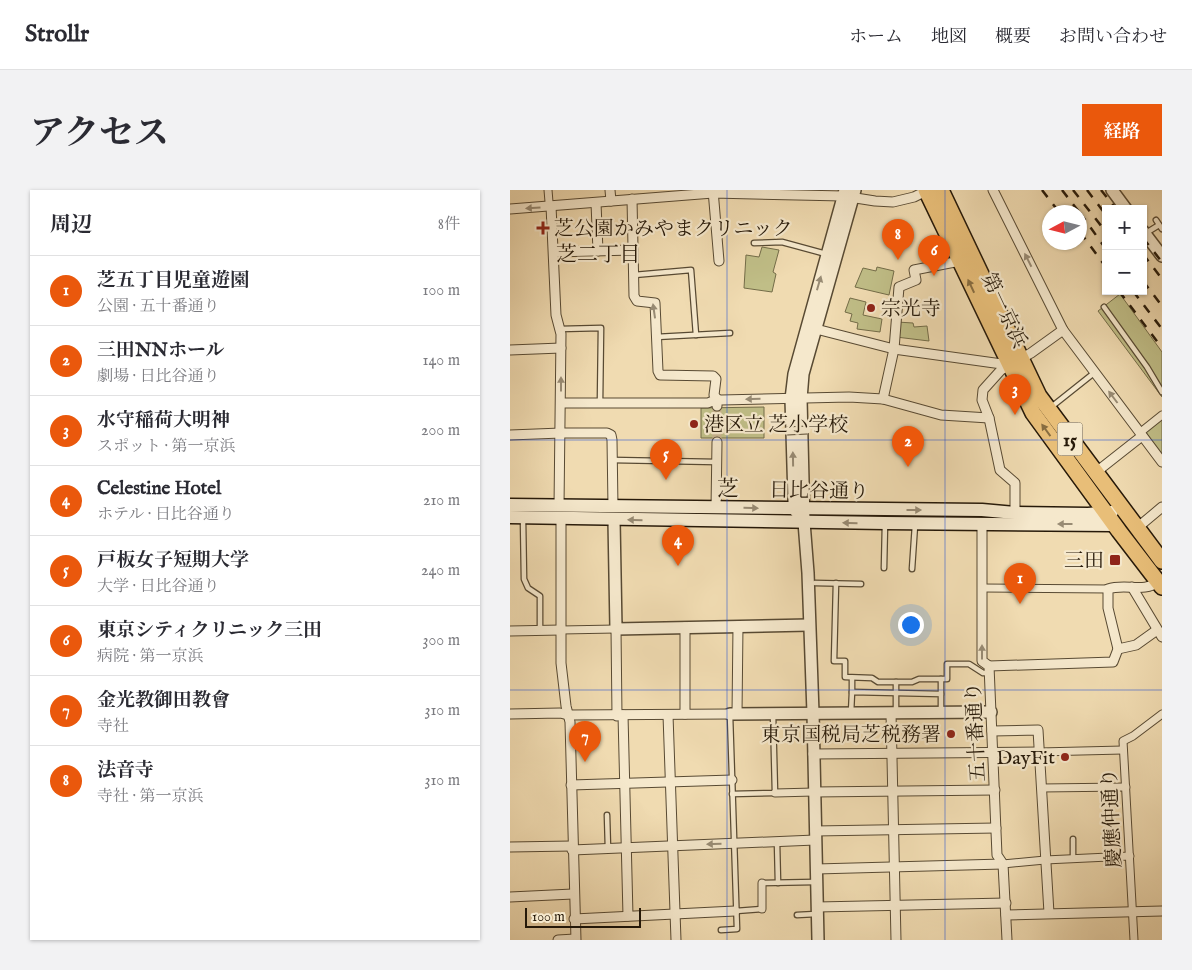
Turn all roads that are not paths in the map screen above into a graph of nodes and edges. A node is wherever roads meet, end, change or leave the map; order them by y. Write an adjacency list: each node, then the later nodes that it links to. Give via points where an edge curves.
1 (548, 190): 13 (street)
2 (610, 190): 11 (street)
3 (931, 190): 8 (street, via 893,202 875,201); 26 (highway, 第一京浜 / 15); 29 (highway, 第一京浜 / 15)
4 (993, 190): 32 (street, one-way to 4)
5 (1112, 190): 14 (street)
6 (713, 191): 7 (street); 8 (street); 25 (street)
7 (674, 193): 9 (street)
8 (849, 193): 23 (street); 31 (street)
9 (652, 194): 10 (street)
10 (632, 199): 11 (street); 20 (street)
11 (611, 201): 12 (street)
12 (596, 203): 13 (street); 21 (street)
13 (550, 204): 15 (street, one-way to 15); 22 (street)
14 (1123, 205)
15 (510, 209)
16 (1159, 225): 17 (lane)
17 (1147, 231)
18 (1147, 237): 24 (street)
19 (754, 243): 23 (lane, via 782,242)
20 (633, 250): 21 (street); 27 (street)
21 (598, 251): 22 (street)
22 (554, 252): 30 (street, via 556,315)
23 (827, 254): 42 (street, one-way to 23, via 794,374)
24 (1162, 256)
25 (719, 261)
26 (960, 261): 29 (highway, 第一京浜 / 15, one-way to 26); 37 (street, via 914,270 916,280 899,287)
27 (634, 274): 34 (lane, via 691,270); 35 (street, one-way to 27, via 654,303 635,299)
28 (1104, 307): 41 (lane)
29 (990, 309): 39 (highway, 第一京浜 / 15)
30 (560, 328): 36 (street); 45 (lane, via 601,328)
31 (816, 329): 37 (street); 42 (street)
32 (1063, 330): 39 (street); 40 (street)
33 (730, 333): 34 (lane)
34 (696, 335): 35 (lane)
35 (656, 337): 46 (street, via 660,374 713,376 716,379 714,395)
36 (561, 348): 38 (street); 44 (street, one-way to 36)
37 (894, 349): 39 (street); 43 (street)
38 (510, 350)
39 (1015, 362): 47 (highway, 第一京浜 / 15); 49 (street, via 998,372 983,390 982,400); 69 (highway, 第一京浜 / 15, one-way to 39, via 1033,413)
40 (1094, 373): 47 (lane); 53 (street, one-way to 40)
41 (1162, 392)
42 (796, 399): 43 (street); 46 (street, one-way to 46); 65 (street)
43 (883, 399): 49 (street, via 941,415)
44 (561, 402): 45 (street); 52 (street)
45 (600, 402): 46 (street)
46 (717, 403)
47 (1048, 409): 59 (highway, 第一京浜 / 15)
48 (1162, 415): 53 (street)
49 (989, 418): 66 (street, via 1000,470 1015,483)
50 (787, 430): 51 (street, bridge)
51 (807, 430)
52 (561, 433): 54 (street); 56 (street, via 611,435); 63 (street)
53 (1142, 434): 58 (street); 59 (street)
54 (510, 436)
55 (717, 442): 57 (street)
56 (612, 460): 57 (lane); 64 (street)
57 (717, 462): 62 (street)
58 (1162, 462)
59 (1095, 473): 67 (highway, 第一京浜 / 15)
60 (510, 505): 63 (main road, 日比谷通り)
61 (1162, 507): 73 (street)
62 (716, 508): 64 (main road, 日比谷通り); 65 (main road, 日比谷通り, one-way to 65)
63 (560, 512): 64 (main road, 日比谷通り); 68 (main road, 日比谷通り); 88 (street)
64 (613, 513): 65 (main road, 日比谷通り, one-way to 64); 87 (street)
65 (801, 513): 66 (main road, 日比谷通り, one-way to 66, via 982,510); 70 (main road, 日比谷通り, one-way to 65); 84 (street)
66 (1014, 513): 69 (main road, 日比谷通り, via 1088,514)
67 (1127, 515): 69 (main road, 日比谷通り); 73 (highway, 第一京浜 / 15)
68 (516, 517): 90 (lane, via 524,579 528,588 540,596)
69 (1109, 518): 72 (main road, 日比谷通り, one-way to 72); 80 (highway, 第一京浜 / 15)
70 (885, 523): 71 (main road, 日比谷通り); 75 (lane)
71 (915, 524): 72 (main road, 日比谷通り); 76 (lane)
72 (982, 524): 82 (street, 五十番通り)
73 (1137, 528): 74 (highway, 第一京浜 / 15)
74 (1162, 562)
75 (884, 568)
76 (912, 568)
77 (815, 583): 78 (lane)
78 (836, 583): 79 (lane); 94 (lane, via 834,661 845,661 845,677)
79 (861, 584)
80 (1160, 584): 81 (street)
81 (1132, 587): 83 (street); 91 (street)
82 (982, 588): 83 (street); 93 (street, 五十番通り, one-way to 82, via 982,661)
83 (1108, 589): 92 (street, via 1108,608)
84 (809, 625): 85 (street); 101 (street)
85 (738, 626): 86 (street); 107 (street)
86 (685, 627): 87 (street); 106 (street)
87 (616, 629): 88 (street); 111 (street)
88 (561, 630): 90 (street); 110 (street, via 561,663)
89 (510, 631): 90 (street)
90 (540, 631)
91 (1160, 633): 92 (street, via 1136,645)
92 (1118, 649): 93 (street, via 1113,662)
93 (989, 670): 95 (lane, via 983,673 969,664 947,664 947,679); 100 (street, 五十番通り)
94 (852, 678): 96 (lane); 97 (lane)
95 (941, 679): 96 (lane); 99 (lane)
96 (896, 682): 98 (lane)
97 (852, 692): 98 (lane); 102 (lane)
98 (896, 693): 99 (lane); 103 (lane)
99 (941, 694): 104 (lane)
100 (991, 712): 104 (street); 113 (street, 五十番通り)
101 (813, 713): 102 (street); 108 (street); 118 (street)
102 (851, 713): 103 (street)
103 (893, 713): 104 (street); 117 (street)
104 (941, 713)
105 (510, 714): 110 (street)
106 (685, 714): 107 (street); 112 (street)
107 (733, 714): 108 (street); 119 (lane)
108 (773, 714): 128 (lane)
109 (1162, 714): 114 (street, 慶應仲通り, via 1123,741)
110 (568, 715): 111 (street); 122 (street)
111 (620, 715): 112 (street); 121 (street)
112 (668, 715): 120 (street)
113 (992, 731): 115 (street, 五十番通り); 116 (street, via 1038,730)
114 (1123, 750): 116 (street); 123 (street, 慶應仲通り)
115 (993, 752): 116 (street); 117 (street); 125 (street, 五十番通り)
116 (1039, 752): 124 (street)
117 (892, 753): 118 (street); 126 (street)
118 (813, 754): 127 (street)
119 (732, 780): 120 (street); 129 (lane)
120 (670, 782): 121 (street); 137 (street)
121 (625, 783): 122 (street); 140 (street)
122 (571, 785): 139 (street)
123 (1126, 787): 124 (street); 142 (street, 慶應仲通り)
124 (1041, 788): 144 (street)
125 (995, 790): 126 (street); 131 (street, 五十番通り)
126 (892, 791): 127 (street); 132 (street)
127 (814, 792): 128 (street); 133 (street)
128 (775, 793): 129 (lane)
129 (732, 794): 136 (lane)
130 (607, 815): 141 (lane)
131 (996, 828): 132 (street); 145 (street, 五十番通り, via 997,855)
132 (894, 829): 133 (street); 146 (street)
133 (815, 836): 135 (street); 147 (street)
134 (1073, 839): 143 (lane)
135 (777, 842): 136 (street); 150 (lane)
136 (734, 844): 137 (street, one-way to 137); 156 (lane)
137 (673, 846): 140 (street); 161 (street)
138 (510, 847): 139 (street)
139 (572, 848): 141 (street); 151 (street)
140 (626, 848): 141 (street); 164 (street)
141 (608, 849)
142 (1130, 856): 143 (street); 158 (street, 慶應仲通り)
143 (1073, 859): 144 (street)
144 (1045, 860): 145 (street); 160 (street)
145 (1003, 864): 146 (street); 153 (street, 五十番通り)
146 (894, 867): 147 (street); 154 (street)
147 (816, 869): 148 (street)
148 (816, 882): 150 (lane); 157 (street)
149 (762, 883): 150 (lane); 155 (street)
150 (778, 883)
151 (573, 894): 152 (street); 165 (street)
152 (510, 898)
153 (1006, 903): 154 (street); 162 (street, 五十番通り)
154 (895, 906): 157 (street); 171 (street)
155 (762, 909): 156 (lane)
156 (735, 910): 161 (street); 166 (lane, via 736,929)
157 (817, 911): 163 (lane); 170 (street)
158 (1134, 912): 159 (street); 160 (street); 173 (street, 慶應仲通り)
159 (1162, 912)
160 (1049, 913): 162 (street)
161 (675, 914): 164 (street); 169 (street)
162 (1006, 914): 172 (street, 五十番通り)
163 (797, 915)
164 (628, 916): 165 (street)
165 (574, 919): 167 (street)
166 (721, 930)
167 (576, 939): 168 (street)
168 (558, 940)
169 (676, 940)
170 (818, 940)
171 (896, 940)
172 (1007, 940)
173 (1134, 940)

